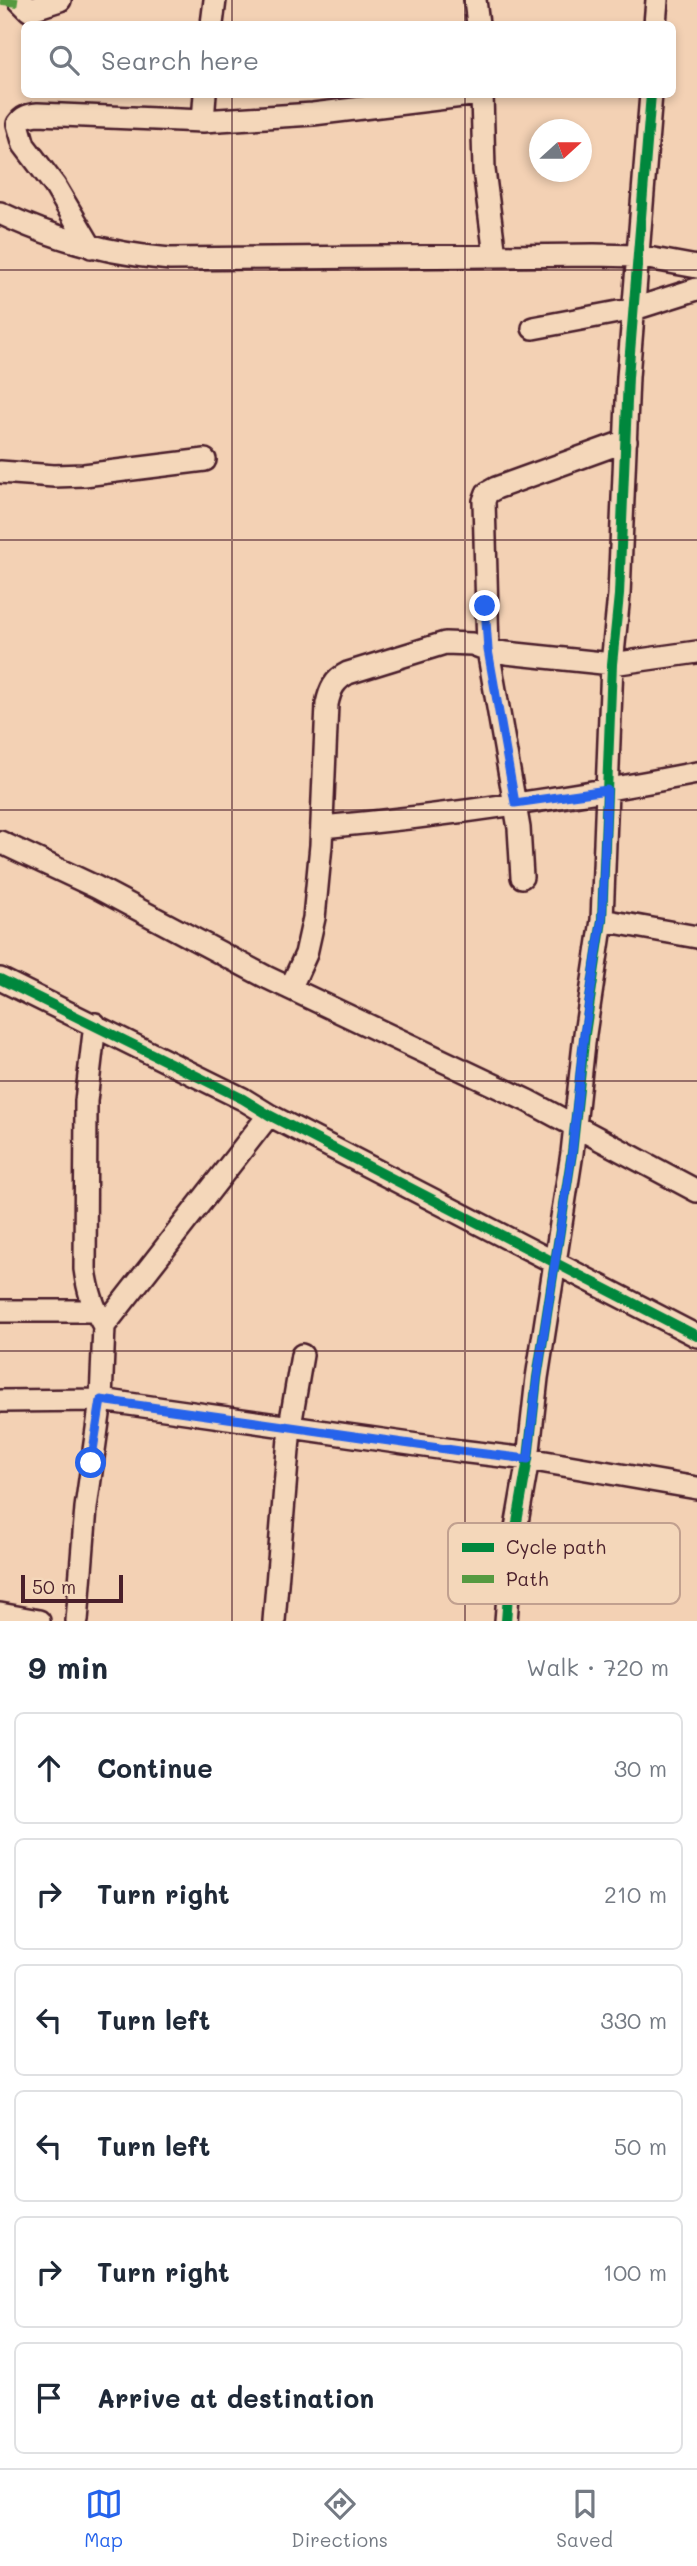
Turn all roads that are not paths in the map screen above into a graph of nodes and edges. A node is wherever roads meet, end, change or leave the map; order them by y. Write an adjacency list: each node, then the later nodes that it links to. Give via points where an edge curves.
1 (60, 0): 5 (street)
2 (215, 0): 6 (street)
3 (475, 0): 7 (street)
4 (657, 0): 8 (street)
5 (20, 9)
6 (212, 21)
7 (478, 21)
8 (655, 21)
9 (205, 98): 14 (street)
10 (447, 98): 14 (street)
11 (480, 98): 17 (street)
12 (650, 98): 18 (street)
13 (29, 104): 14 (street); 16 (street, via 18,124 19,134)
14 (203, 121)
15 (0, 213): 16 (street)
16 (91, 247): 17 (street, via 170,258)
17 (495, 256): 18 (street)
18 (637, 256): 19 (street); 21 (street)
19 (697, 267)
20 (697, 289): 21 (street)
21 (634, 309): 22 (street); 23 (street)
22 (533, 328)
23 (626, 441): 26 (street, via 487,493); 28 (street, via 620,595)
24 (205, 460): 25 (street, via 85,475)
25 (0, 472)
26 (488, 650): 28 (street); 31 (street); 32 (street, via 445,643 338,678 327,704)
27 (697, 652): 28 (street)
28 (612, 664): 30 (street)
29 (697, 773): 30 (street)
30 (607, 790): 31 (street); 35 (street)
31 (515, 803): 32 (street); 34 (street)
32 (322, 827): 38 (street, via 314,918 306,954)
33 (0, 842): 38 (street)
34 (522, 877)
35 (602, 919): 36 (street); 41 (street)
36 (697, 937)
37 (0, 979): 39 (street)
38 (291, 988): 41 (street)
39 (95, 1024): 40 (street); 45 (street, via 87,1091 85,1269 88,1293)
40 (269, 1115): 43 (street); 45 (street)
41 (575, 1125): 42 (street); 43 (street)
42 (697, 1191)
43 (555, 1263): 46 (street); 51 (street)
44 (0, 1311): 45 (street)
45 (100, 1318): 48 (street)
46 (697, 1336)
47 (302, 1355): 50 (street)
48 (101, 1400): 49 (street); 50 (street); 56 (street)
49 (0, 1401)
50 (290, 1426): 51 (street); 57 (street)
51 (528, 1459): 52 (street); 53 (street)
52 (697, 1488)
53 (517, 1523)
54 (0, 1614): 55 (street)
55 (39, 1621)
56 (77, 1621)
57 (274, 1621)

